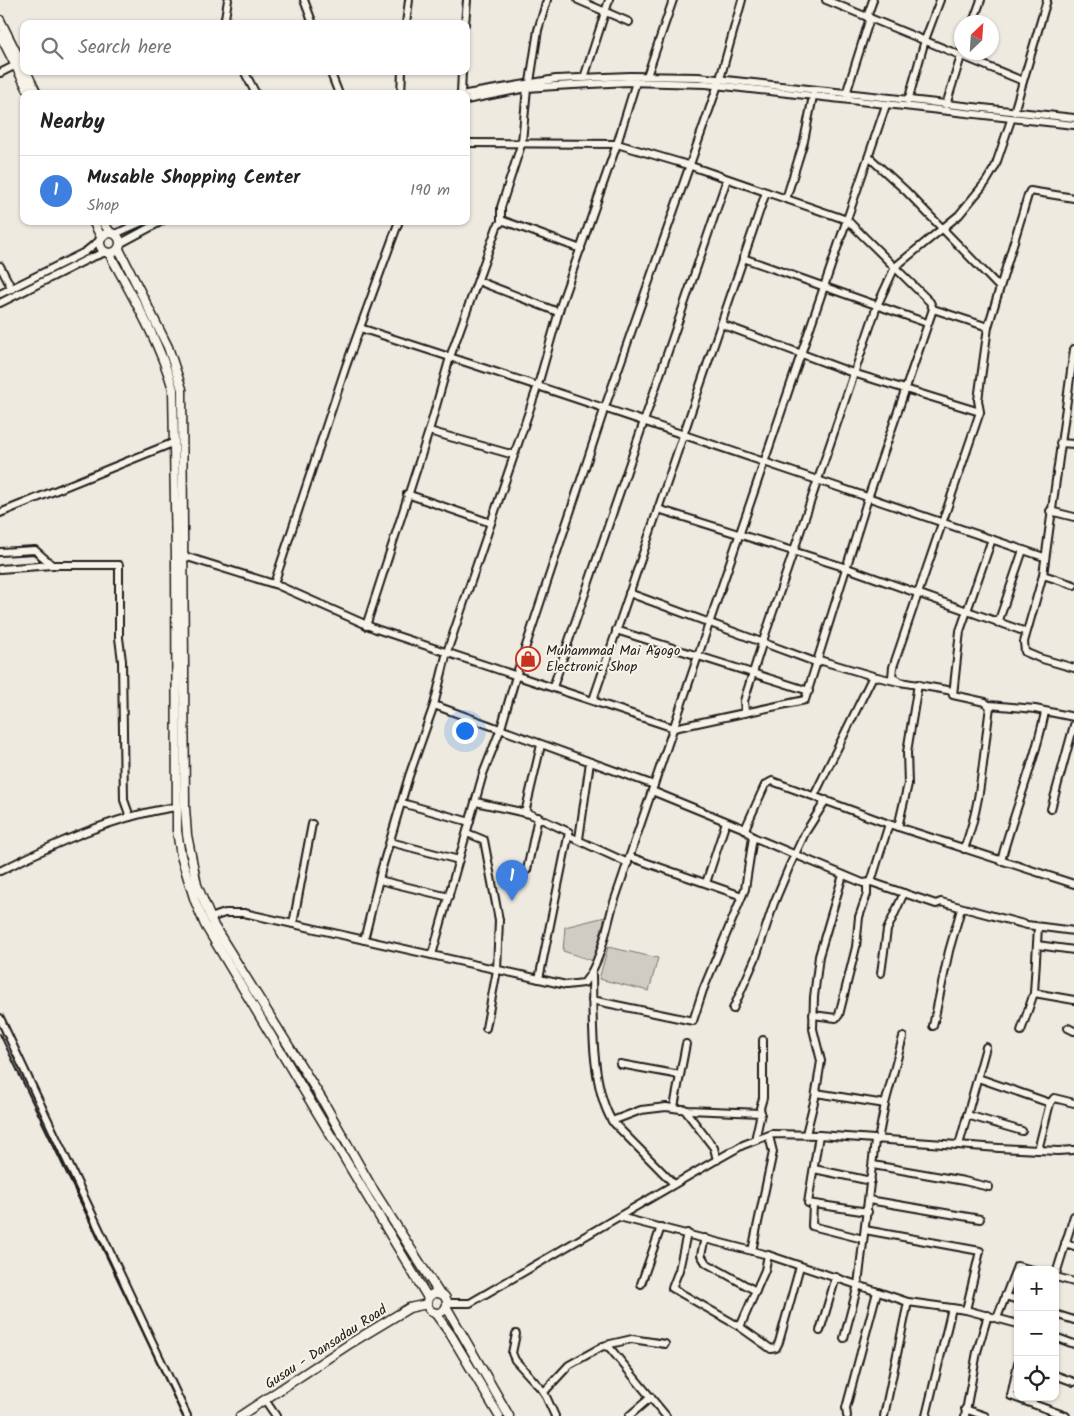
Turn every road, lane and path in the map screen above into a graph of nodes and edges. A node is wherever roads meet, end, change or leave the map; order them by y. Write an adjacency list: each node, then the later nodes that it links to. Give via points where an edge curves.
1 (228, 0): 19 (street)
2 (304, 0): 20 (street)
3 (409, 0): 21 (street)
4 (467, 0): 22 (street)
5 (548, 0): 42 (street, via 538,30)
6 (578, 0): 15 (street)
7 (609, 0): 15 (street)
8 (673, 0): 37 (street)
9 (742, 0): 39 (street)
10 (826, 0): 17 (street)
11 (873, 0): 17 (street)
12 (940, 0): 25 (street)
13 (981, 0): 16 (street)
14 (1047, 0): 40 (street)
15 (605, 12): 23 (street); 38 (street)
16 (976, 15)
17 (868, 17): 25 (street); 50 (street)
18 (0, 20): 29 (main road)
19 (225, 20)
20 (312, 20)
21 (406, 20)
22 (465, 20)
23 (629, 22)
24 (0, 35): 29 (main road)
25 (924, 40): 26 (street); 53 (street)
26 (954, 51)
27 (960, 60): 55 (street)
28 (976, 60): 40 (street)
29 (20, 62): 30 (street)
30 (0, 73)
31 (24, 75): 43 (main road)
32 (28, 75): 44 (main road)
33 (246, 75): 45 (street)
34 (332, 75): 46 (street)
35 (402, 75): 47 (street)
36 (462, 75): 48 (street)
37 (647, 76): 38 (street); 39 (street)
38 (584, 78): 42 (street)
39 (718, 81): 41 (street); 50 (street); 51 (street); 64 (street)
40 (1023, 81): 56 (street)
41 (636, 82): 42 (street); 62 (street)
42 (529, 85): 49 (street); 52 (street); 60 (street)
43 (29, 90)
44 (35, 90)
45 (254, 90)
46 (337, 90)
47 (401, 90)
48 (461, 90)
49 (470, 93)
50 (846, 94): 53 (street)
51 (814, 96): 54 (street); 68 (street)
52 (470, 99)
53 (908, 101): 55 (street)
54 (886, 105): 58 (street); 63 (street)
55 (946, 105): 56 (street)
56 (1014, 112): 57 (street)
57 (1074, 118)
58 (1011, 120): 59 (street); 76 (street, via 995,168 959,215)
59 (1074, 126)
60 (522, 142): 61 (street); 62 (street); 70 (street)
61 (470, 143)
62 (617, 144): 64 (street); 80 (street)
63 (869, 157): 69 (street); 76 (street)
64 (688, 165): 65 (street); 105 (street)
65 (727, 179): 66 (street); 107 (street)
66 (766, 192): 68 (street); 82 (street)
67 (1074, 198): 87 (street, via 1030,191)
68 (786, 199): 69 (street)
69 (847, 220): 84 (street); 86 (street)
70 (500, 222): 80 (street); 85 (street)
71 (95, 225): 78 (main road)
72 (106, 225): 77 (main road)
73 (134, 225): 77 (street)
74 (155, 225): 79 (street)
75 (398, 225): 97 (street)
76 (941, 229): 84 (street); 87 (street)
77 (113, 233): 78 (main road); 79 (main road)
78 (101, 239): 81 (main road, via 101,247); 88 (street, via 85,252)
79 (120, 246): 81 (main road); 129 (main road, via 168,347 182,389)
80 (581, 248): 93 (street)
81 (107, 253): 90 (street, via 90,258); 110 (main road, via 130,289 165,363 173,389)
82 (743, 258): 86 (street); 95 (street)
83 (0, 266): 88 (street)
84 (895, 267): 91 (street); 92 (street)
85 (478, 281): 93 (street); 100 (street)
86 (824, 287): 91 (street); 99 (street)
87 (999, 287): 96 (street)
88 (12, 288): 89 (street)
89 (0, 294)
90 (0, 303)
91 (877, 306): 94 (street); 102 (street)
92 (933, 309): 94 (street); 96 (street)
93 (558, 312): 103 (street)
94 (927, 322): 104 (street)
95 (722, 324): 99 (street); 109 (street)
96 (988, 327): 106 (street, via 978,400)
97 (360, 328): 100 (street); 135 (street)
98 (1074, 349): 101 (street)
99 (801, 354): 102 (street); 114 (street)
100 (450, 357): 103 (street); 108 (street)
101 (1073, 364): 111 (street)
102 (853, 373): 104 (street); 115 (street)
103 (538, 385): 105 (street); 113 (street)
104 (905, 390): 106 (street); 117 (street)
105 (605, 407): 107 (street); 151 (street)
106 (980, 412): 122 (street)
107 (645, 421): 109 (street); 155 (street)
108 (429, 430): 113 (street); 116 (street)
109 (683, 434): 114 (street); 118 (street)
110 (174, 442): 120 (street); 174 (main road)
111 (1060, 443): 112 (street); 119 (street)
112 (1074, 444)
113 (514, 455): 123 (street)
114 (764, 464): 115 (street); 124 (street)
115 (817, 481): 117 (street); 127 (street)
116 (408, 494): 123 (street); 142 (street)
117 (868, 498): 122 (street); 132 (street)
118 (658, 509): 124 (street); 137 (street)
119 (1050, 512): 121 (street); 130 (street)
120 (0, 513)
121 (1074, 517)
122 (943, 522): 125 (street); 138 (street)
123 (491, 523): 146 (street)
124 (740, 535): 127 (street); 140 (street)
125 (992, 539): 126 (street); 139 (street)
126 (1024, 550): 130 (street); 141 (street)
127 (793, 551): 132 (street); 145 (street)
128 (0, 552): 131 (street, via 36,550)
129 (184, 556): 135 (street); 206 (main road, via 186,822 198,885)
130 (1044, 557): 134 (street)
131 (52, 565): 133 (street); 177 (street, via 116,564 120,568 124,800)
132 (847, 568): 138 (street); 148 (street)
133 (0, 569)
134 (1043, 575): 136 (street); 144 (street)
135 (274, 584): 142 (street)
136 (1074, 585)
137 (628, 594): 140 (street); 143 (street)
138 (919, 594): 139 (street); 153 (street, via 893,666 892,677)
139 (968, 612): 141 (street); 157 (street, via 960,631)
140 (710, 622): 145 (street); 147 (street)
141 (998, 623): 144 (street)
142 (366, 626): 146 (street)
143 (616, 630): 147 (street); 158 (street)
144 (1026, 632): 149 (street, via 1025,652)
145 (763, 641): 148 (street); 150 (street)
146 (447, 652): 151 (street); 160 (street)
147 (699, 655): 150 (street); 166 (street)
148 (818, 661): 152 (street); 156 (street)
149 (1074, 668)
150 (753, 673): 156 (street); 162 (street, via 744,701)
151 (516, 676): 155 (street); 165 (street)
152 (874, 676): 153 (street); 170 (street)
153 (900, 682): 154 (street)
154 (918, 684): 157 (street); 183 (street, via 907,752 908,784)
155 (553, 687): 158 (street)
156 (809, 691): 162 (street, via 805,700)
157 (954, 691): 159 (street, via 953,695)
158 (593, 700): 166 (street)
159 (989, 705): 161 (street); 190 (street, via 980,797)
160 (434, 706): 165 (street); 173 (street)
161 (1045, 712): 163 (street); 194 (street, via 1030,774)
162 (744, 713): 166 (street)
163 (1074, 717)
164 (1074, 725): 175 (street)
165 (501, 728): 167 (street); 172 (street)
166 (674, 728): 169 (street)
167 (542, 745): 168 (street); 176 (street)
168 (590, 762): 169 (street); 188 (street)
169 (653, 788): 180 (street); 193 (street)
170 (814, 796): 171 (street); 184 (street, via 768,782)
171 (826, 800): 182 (street); 191 (street)
172 (476, 802): 176 (street); 179 (street)
173 (402, 803): 179 (street); 189 (street)
174 (176, 806): 177 (street); 231 (main road, via 181,856 198,909 223,956)
175 (1050, 809)
176 (525, 813): 178 (street)
177 (130, 817): 196 (street, via 50,846)
178 (538, 817): 186 (street, via 566,829); 195 (street)
179 (470, 822): 185 (street)
180 (726, 822): 184 (street); 199 (street)
181 (312, 824): 207 (street)
182 (889, 824): 183 (street); 200 (street)
183 (898, 827): 190 (street)
184 (746, 829): 187 (street)
185 (467, 833): 192 (street); 214 (street, via 484,840 499,920)
186 (569, 836): 188 (street); 217 (street)
187 (753, 837): 191 (street); 203 (street)
188 (579, 839): 193 (street)
189 (390, 842): 192 (street); 198 (street)
190 (964, 849): 194 (street)
191 (794, 855): 197 (street); 221 (street)
192 (459, 860): 204 (street)
193 (629, 860): 199 (street); 216 (street)
194 (1001, 861): 201 (street)
195 (527, 870)
196 (0, 871)
197 (843, 875): 200 (street); 222 (street, via 820,950)
198 (379, 880): 204 (street); 210 (street)
199 (706, 883): 203 (street)
200 (869, 883): 202 (street); 222 (street, via 839,1015 836,1018)
201 (1074, 884)
202 (904, 894): 205 (street); 215 (street, via 887,930)
203 (742, 896): 219 (street, via 692,1022)
204 (449, 897): 213 (street)
205 (961, 909): 208 (street); 224 (street, via 948,951)
206 (210, 918): 207 (street, via 225,913 244,913); 231 (main road)
207 (293, 924): 210 (street)
208 (1038, 927): 209 (street); 211 (street)
209 (1074, 932)
210 (364, 940): 213 (street)
211 (1037, 945): 212 (street); 218 (street)
212 (1074, 950)
213 (432, 955): 214 (street)
214 (496, 970): 217 (street); 225 (street)
215 (881, 973)
216 (592, 974): 217 (street, via 584,983 566,985); 219 (street)
217 (539, 979)
218 (1034, 993): 220 (street); 226 (street)
219 (592, 1000): 243 (street, via 598,1090)
220 (1074, 1000)
221 (733, 1009)
222 (814, 1015): 235 (street, via 813,1032 821,1061)
223 (0, 1018): 315 (street)
224 (934, 1026)
225 (486, 1028)
226 (1021, 1031)
227 (903, 1037): 238 (street)
228 (763, 1040): 241 (street)
229 (686, 1044): 233 (street)
230 (986, 1047): 234 (street)
231 (291, 1057): 284 (main road, via 309,1078 371,1186); 287 (main road, via 302,1083)
232 (620, 1064): 233 (street)
233 (680, 1075): 239 (street)
234 (978, 1078): 236 (street); 242 (street)
235 (816, 1093): 238 (street); 245 (street)
236 (1050, 1102): 237 (street, via 1054,1098); 251 (street)
237 (1074, 1103)
238 (885, 1104): 249 (street)
239 (674, 1107): 240 (street); 243 (street, via 641,1110)
240 (684, 1109): 241 (street); 253 (street, via 714,1148)
241 (761, 1113): 248 (street)
242 (967, 1115): 244 (street); 250 (street)
243 (612, 1121): 257 (street)
244 (1022, 1131)
245 (806, 1134): 246 (street); 247 (street)
246 (819, 1135): 249 (street); 255 (street)
247 (769, 1136): 248 (street); 272 (street, via 773,1152)
248 (755, 1140): 253 (street)
249 (877, 1140): 250 (street); 254 (street)
250 (958, 1145): 251 (street)
251 (1038, 1150): 252 (street)
252 (1074, 1150)
253 (717, 1160): 257 (street)
254 (873, 1165): 256 (street); 258 (street)
255 (814, 1169): 256 (street); 260 (street, via 808,1203)
256 (871, 1181): 259 (street)
257 (674, 1184): 263 (street)
258 (989, 1187)
259 (869, 1200): 261 (street); 264 (street)
260 (813, 1205): 261 (street); 269 (street, via 812,1226)
261 (868, 1212): 266 (street)
262 (1074, 1216): 270 (street)
263 (619, 1217): 265 (street); 289 (street, via 470,1303)
264 (980, 1219)
265 (661, 1227): 267 (street); 280 (street)
266 (866, 1230): 269 (street); 291 (street, via 980,1251)
267 (688, 1233): 268 (street); 298 (street, via 672,1288)
268 (705, 1238): 272 (street); 282 (street, via 701,1255 706,1263)
269 (863, 1239): 281 (street)
270 (1065, 1244): 271 (street); 275 (street)
271 (1074, 1246)
272 (752, 1251): 273 (street)
273 (768, 1255): 274 (street); 282 (street)
274 (800, 1266): 277 (street); 298 (street, via 776,1348 772,1349)
275 (1059, 1266)
276 (1014, 1274): 285 (street)
277 (836, 1278): 281 (street); 299 (street)
278 (1059, 1278): 279 (street)
279 (1074, 1282)
280 (641, 1284)
281 (858, 1285): 283 (street); 301 (street)
282 (756, 1292): 298 (street)
283 (877, 1292): 288 (street); 323 (street, via 846,1408)
284 (439, 1293): 287 (main road); 289 (main road, via 446,1297)
285 (1005, 1296): 286 (street); 295 (street)
286 (1014, 1299)
287 (428, 1301): 292 (main road, via 430,1310); 312 (main road, Gusau - Dansadau Road, via 409,1308)
288 (908, 1302): 290 (street); 324 (street)
289 (447, 1305): 292 (main road, via 442,1312); 319 (main road)
290 (952, 1308): 291 (street); 325 (street)
291 (966, 1310): 293 (street)
292 (435, 1313): 318 (main road, via 451,1334)
293 (988, 1315): 295 (street); 314 (street)
294 (1059, 1315): 296 (street)
295 (997, 1318): 297 (street)
296 (1074, 1320)
297 (1014, 1323)
298 (740, 1327)
299 (820, 1331)
300 (516, 1334): 309 (street, via 512,1353 515,1360)
301 (844, 1338)
302 (1059, 1338): 304 (street)
303 (665, 1344): 305 (street, via 632,1339)
304 (1074, 1344)
305 (605, 1346): 309 (street, via 569,1365); 310 (street)
306 (1059, 1376): 308 (street)
307 (1014, 1382): 311 (street, via 1011,1396)
308 (1074, 1382)
309 (544, 1392): 320 (street)
310 (650, 1397): 321 (street); 322 (street)
311 (1014, 1397)
312 (264, 1400): 316 (main road, Gusau - Dansadau Road); 317 (street)
313 (1025, 1401): 327 (street)
314 (965, 1413): 326 (street)
315 (187, 1416)
316 (240, 1416)
317 (276, 1416)
318 (499, 1416)
319 (508, 1416)
320 (555, 1416)
321 (628, 1416)
322 (666, 1416)
323 (847, 1416)
324 (884, 1416)
325 (926, 1416)
326 (985, 1416)
327 (1066, 1416)

